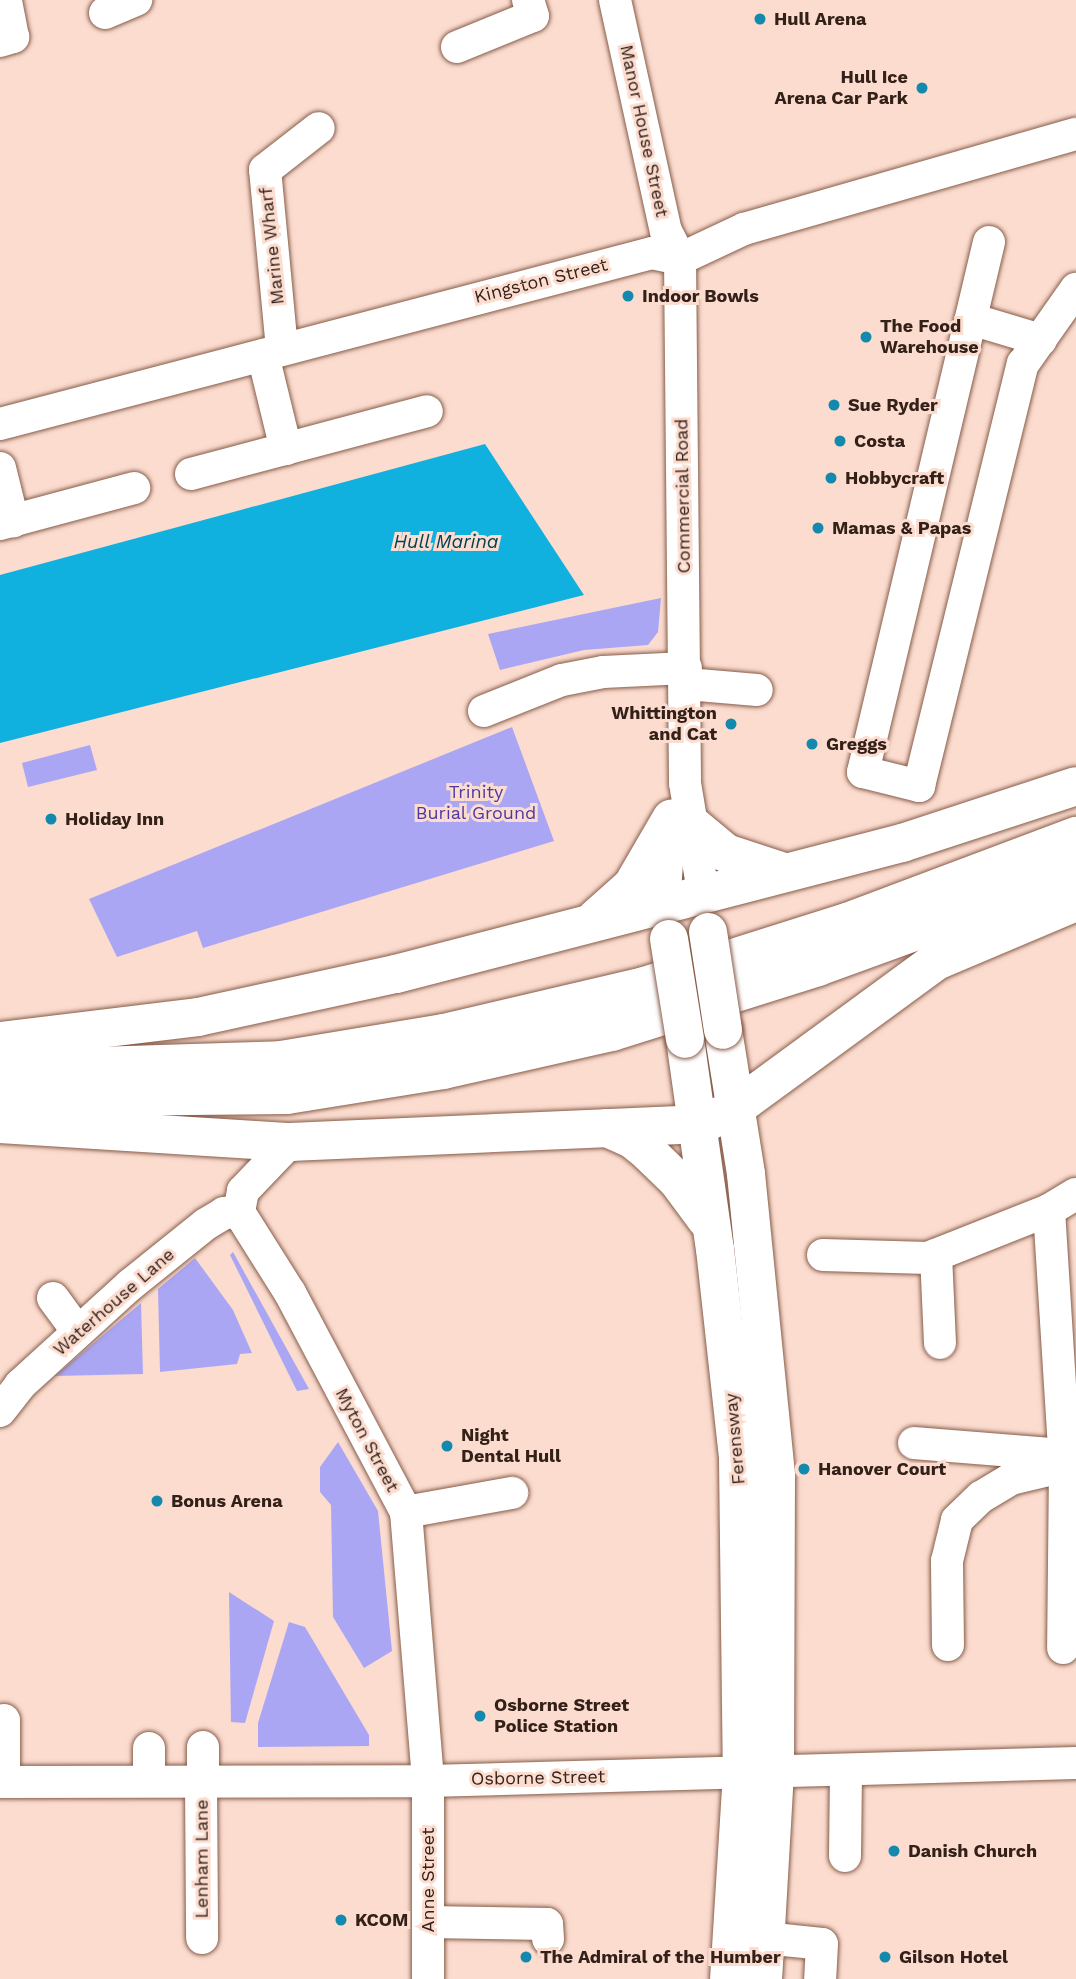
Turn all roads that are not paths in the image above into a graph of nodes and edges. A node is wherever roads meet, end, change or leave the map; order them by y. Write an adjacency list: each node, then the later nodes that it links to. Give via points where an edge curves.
1 (6, 0): 6 (street, via 13,37)
2 (136, 0): 5 (street)
3 (528, 0): 7 (street, via 533,16)
4 (615, 0): 11 (street, Manor House Street, via 666,231)
5 (105, 13)
6 (0, 41)
7 (457, 47)
8 (319, 128): 15 (street, Marine Wharf, via 265,170)
9 (1073, 140): 11 (street, via 744,229)
10 (989, 242): 13 (street)
11 (680, 259): 15 (street, Kingston Street, via 652,253); 23 (street, Commercial Road)
12 (1076, 289): 14 (street)
13 (971, 319): 14 (street); 14 (street, via 863,772 919,786 1023,364)
14 (1041, 340)
15 (272, 352): 17 (street, Kingston Street); 18 (street)
16 (427, 411): 18 (street)
17 (0, 424)
18 (286, 449): 20 (street)
19 (0, 468): 22 (street)
20 (191, 474)
21 (134, 488): 22 (street)
22 (7, 523)
23 (686, 676): 24 (street); 25 (street, via 603,672 562,680); 27 (street, Commercial Road)
24 (757, 690)
25 (484, 711)
26 (1076, 786): 29 (highway, via 902,843)
27 (680, 821): 29 (highway, via 726,853); 31 (street, Commercial Road); 33 (street, Commercial Road); 34 (highway, via 632,886)
28 (1076, 836): 39 (highway, via 847,922 656,982 444,1033 281,1060)
29 (784, 872): 31 (highway)
30 (1076, 873): 40 (highway, via 818,967 625,1028 443,1070 287,1096)
31 (703, 892): 33 (highway); 36 (highway, Ferensway, bridge)
32 (1076, 902): 38 (highway, via 936,961)
33 (667, 921): 34 (highway); 37 (highway, Ferensway, bridge)
34 (591, 922): 35 (highway, via 265,1004 185,1019)
35 (0, 1041)
36 (726, 1047): 37 (highway); 38 (highway); 41 (highway, Ferensway)
37 (686, 1048): 45 (highway, Ferensway)
38 (811, 1052): 41 (highway)
39 (0, 1069)
40 (0, 1098)
41 (737, 1121): 45 (highway); 67 (highway, Ferensway, via 776,1476)
42 (0, 1124): 44 (highway)
43 (607, 1128): 44 (highway); 45 (highway); 49 (highway, via 649,1153 677,1180)
44 (290, 1142): 48 (street, via 243,1191)
45 (698, 1152): 49 (highway, Ferensway)
46 (1076, 1194): 47 (street)
47 (1049, 1210): 51 (street); 57 (street)
48 (239, 1212): 53 (street, Waterhouse Lane, via 224,1213 206,1224); 59 (street, Myton Street, via 290,1293)
49 (711, 1227): 67 (highway, Ferensway, via 738,1459)
50 (823, 1255): 51 (street)
51 (936, 1255): 54 (street)
52 (53, 1298): 53 (street)
53 (78, 1332): 55 (street, Waterhouse Lane, via 20,1385)
54 (940, 1343)
55 (0, 1411)
56 (914, 1443): 57 (street)
57 (1068, 1463): 60 (street, via 1011,1479 981,1497 957,1520 947,1561); 61 (street)
58 (512, 1493): 59 (street)
59 (406, 1512): 70 (street, Myton Street)
60 (947, 1645)
61 (1063, 1648)
62 (4, 1720): 71 (street)
63 (203, 1747): 68 (street, Lenham Lane)
64 (149, 1748): 69 (street)
65 (1076, 1763): 66 (street, Osborne Street)
66 (846, 1770): 67 (street, Osborne Street); 72 (street)
67 (759, 1772): 70 (street, Osborne Street); 78 (highway, Ferensway); 79 (highway, Ferensway)
68 (202, 1780): 69 (street, Osborne Street); 70 (street, Osborne Street); 74 (street, Lenham Lane)
69 (149, 1781): 71 (street, Osborne Street)
70 (428, 1781): 73 (street, Anne Street)
71 (2, 1782)
72 (845, 1856)
73 (428, 1922): 75 (street, via 547,1924); 77 (street, Anne Street)
74 (202, 1938)
75 (548, 1939)
76 (774, 1939): 80 (street, via 822,1944)
77 (428, 1979)
78 (729, 1979)
79 (763, 1979)
80 (820, 1979)

